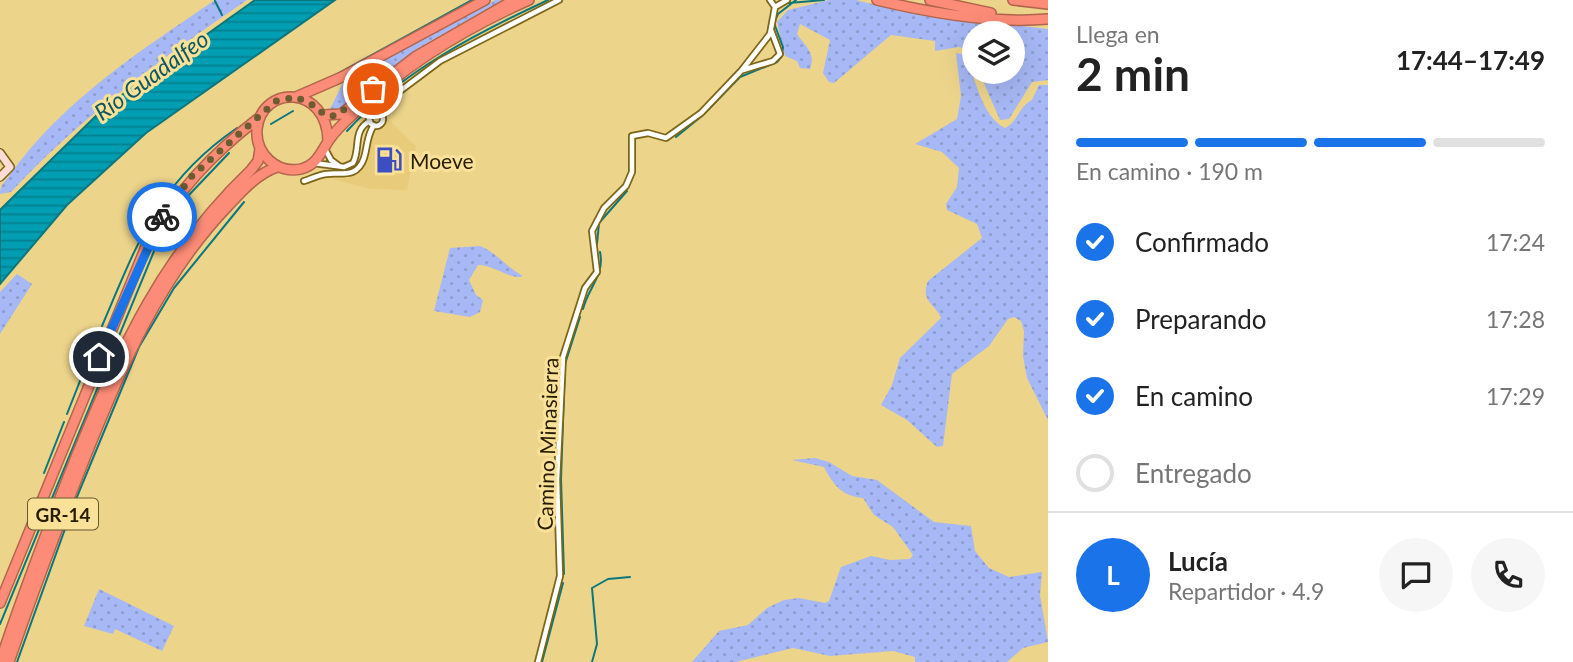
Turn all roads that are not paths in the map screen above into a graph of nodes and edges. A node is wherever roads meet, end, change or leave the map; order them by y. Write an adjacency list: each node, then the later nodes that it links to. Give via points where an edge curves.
1 (485, 0): 15 (highway)
2 (514, 0): 19 (highway, via 426,49 341,114)
3 (529, 0): 24 (highway, via 424,58 361,106)
4 (559, 0): 18 (street, via 440,61 380,106)
5 (771, 0): 11 (street)
6 (788, 0): 11 (street)
7 (877, 0): 12 (highway, via 1023,22)
8 (930, 0): 12 (highway)
9 (1013, 0): 10 (highway)
10 (1048, 4)
11 (775, 6): 13 (street, Camino Minasierra)
12 (1048, 19)
13 (771, 28): 14 (street, Camino Minasierra); 14 (street, via 780,54 773,61)
14 (742, 70): 34 (street, Camino Minasierra, via 701,113 673,134 666,138 648,133 632,136 632,172 592,231 597,272 585,288 563,357 557,480 560,576)
15 (342, 77): 16 (highway); 17 (highway, via 320,94)
16 (296, 97): 17 (highway); 20 (highway, via 276,101)
17 (317, 107): 19 (highway)
18 (378, 113): 21 (street, via 372,115); 21 (street, via 383,122)
19 (324, 115): 24 (highway)
20 (260, 117): 22 (highway); 23 (highway)
21 (372, 123): 28 (street, via 358,133 353,163); 30 (street, via 364,160 356,170)
22 (235, 138): 23 (highway, via 245,135); 31 (highway, via 192,176 147,244)
23 (258, 144): 27 (highway); 32 (highway, GR-14, via 258,161 178,251 126,339 59,498)
24 (327, 145): 26 (highway); 28 (street, via 331,160)
25 (0, 153): 29 (street, via 10,167)
26 (313, 163): 27 (highway, via 302,169); 28 (street)
27 (278, 167): 33 (highway, GR-14, via 263,172 221,213 150,312 87,454)
28 (339, 167)
29 (0, 177)
30 (304, 181)
31 (0, 603)
32 (0, 662)
33 (9, 662)
34 (538, 662)

